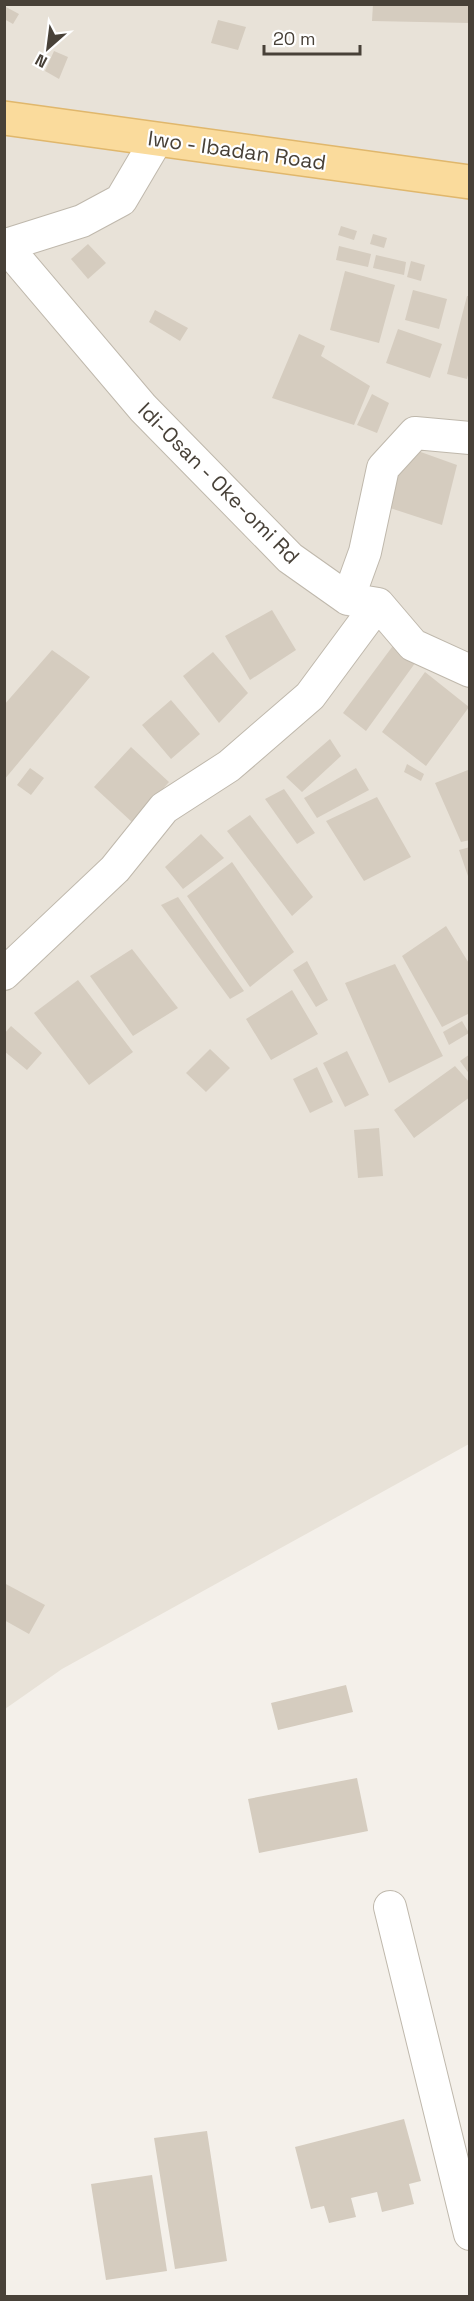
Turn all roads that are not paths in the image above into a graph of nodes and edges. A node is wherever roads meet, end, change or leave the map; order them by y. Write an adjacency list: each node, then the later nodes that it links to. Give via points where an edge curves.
1 (4, 118): 2 (main road, Iwo - Ibadan Road)
2 (157, 139): 3 (main road, Iwo - Ibadan Road); 4 (street, via 121,200 82,221)
3 (470, 182)
4 (5, 244): 6 (street, Idi-Osan - Oke-omi Rd, via 151,417 290,558)
5 (470, 438): 6 (street, via 415,433 383,468 365,552)
6 (348, 599): 7 (street, Idi-Osan - Oke-omi Rd)
7 (378, 604): 8 (street, via 413,645); 9 (street, via 310,696 228,766 164,808 115,869)
8 (470, 671)
9 (4, 974)
10 (390, 1907): 11 (street)
11 (470, 2234)

